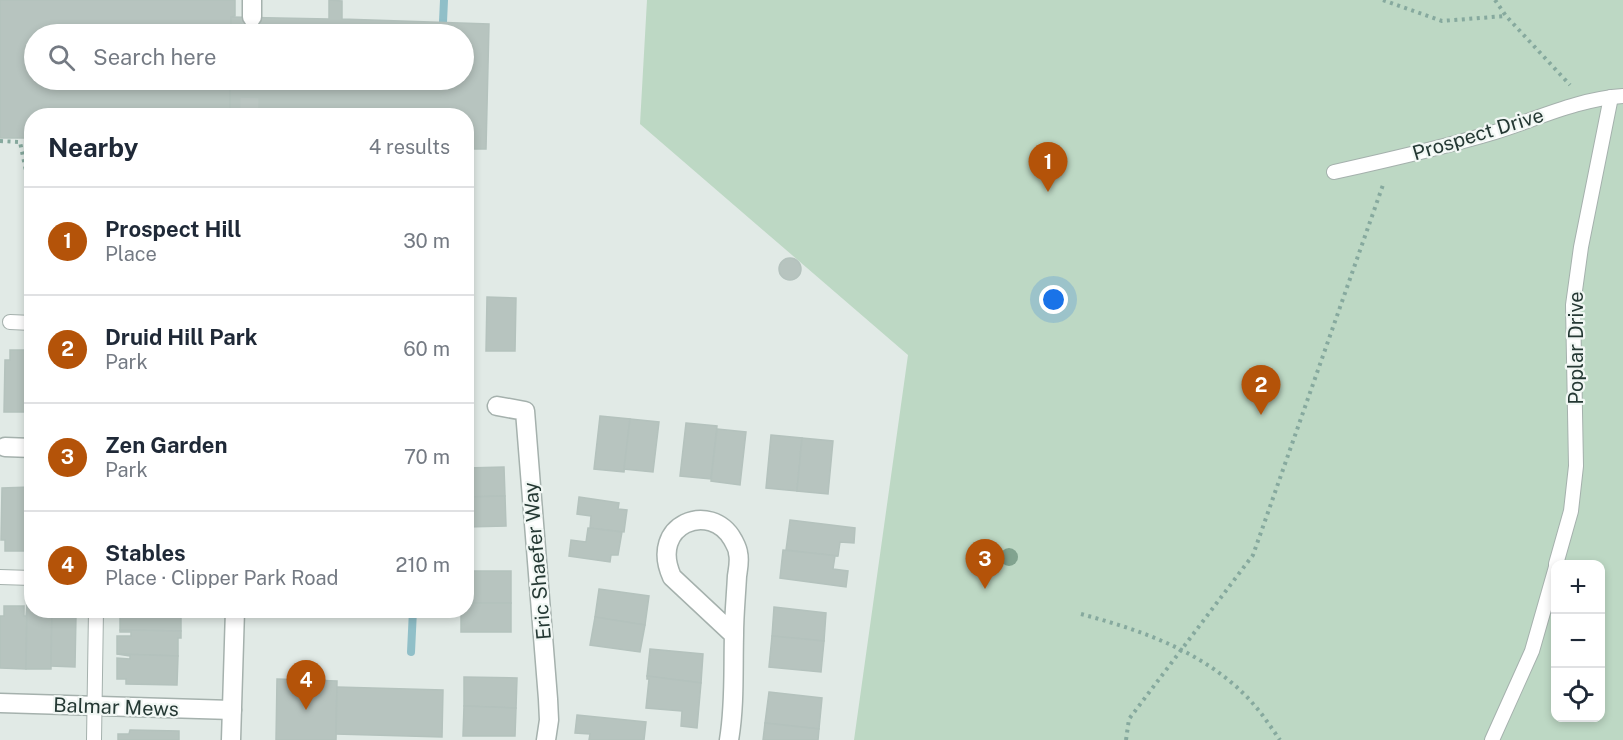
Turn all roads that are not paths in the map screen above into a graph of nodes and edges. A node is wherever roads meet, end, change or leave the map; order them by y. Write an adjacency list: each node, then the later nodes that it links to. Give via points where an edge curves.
1 (1617, 97): 2 (lane, Prospect Drive, via 1549,112 1459,143); 8 (lane, Poplar Drive, via 1581,247 1573,305 1576,466 1571,511)
2 (1334, 172)
3 (10, 322): 4 (lane)
4 (24, 323)
5 (497, 406): 20 (street, Eric Shaefer Way, via 525,411 548,699)
6 (5, 447): 7 (street)
7 (24, 447)
8 (1558, 560)
9 (0, 577): 10 (lane)
10 (24, 578)
11 (1551, 584): 22 (lane, Poplar Drive, via 1532,651)
12 (96, 618): 16 (lane)
13 (235, 618): 17 (street)
14 (734, 635): 14 (street, via 739,553 733,539 707,520 680,526 665,550 666,565 672,577); 21 (street)
15 (0, 703): 16 (street, Balmar Mews)
16 (94, 706): 17 (street, Balmar Mews); 18 (lane)
17 (232, 710): 19 (street)
18 (94, 740)
19 (231, 740)
20 (546, 740)
21 (729, 740)
22 (1492, 740)

